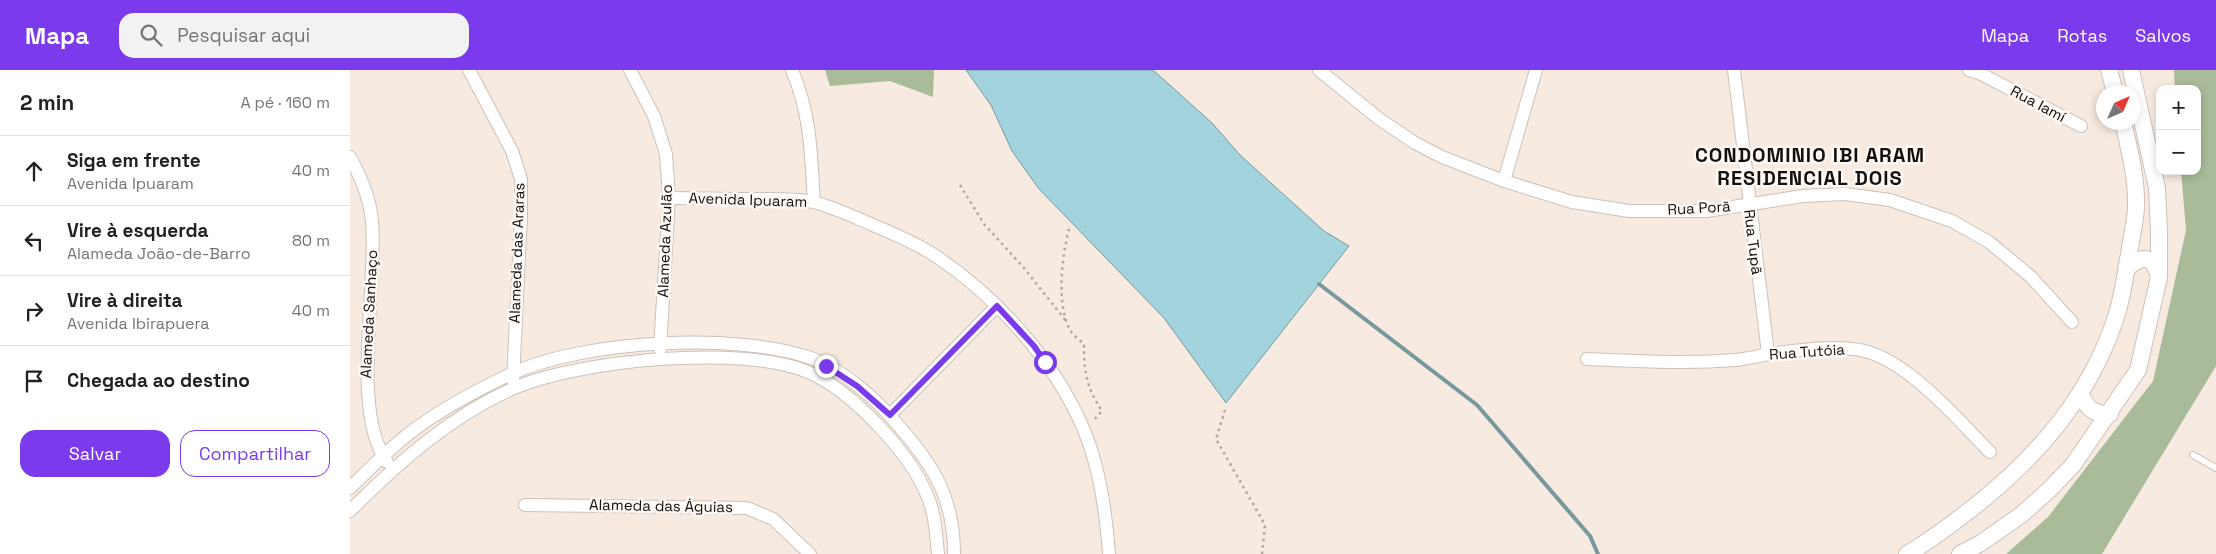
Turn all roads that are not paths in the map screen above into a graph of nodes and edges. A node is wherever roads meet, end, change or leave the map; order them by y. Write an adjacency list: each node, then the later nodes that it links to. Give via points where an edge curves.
1 (469, 70): 26 (street, Alameda das Araras, via 512,152 520,179 522,216)
2 (630, 70): 15 (street, Alameda Azulão, via 654,116 666,154)
3 (792, 70): 16 (street, via 809,123)
4 (1319, 70): 14 (street, Rua Porã, via 1415,143)
5 (1536, 70): 14 (street)
6 (1734, 70): 17 (street, Rua Tupã)
7 (1969, 70): 11 (street, Rua Iamí)
8 (2109, 70): 10 (street)
9 (2131, 70): 19 (street, via 2157,188)
10 (2113, 85)
11 (2081, 126)
12 (2125, 130): 18 (street, via 2136,202)
13 (350, 156): 33 (street, Alameda Sanhaço, via 368,196 372,219 365,388 367,420)
14 (1504, 181): 17 (street, Rua Porã, via 1572,202 1629,211 1706,211)
15 (670, 198): 16 (street, Avenida Ipuaram); 22 (street, Alameda Azulão)
16 (814, 202): 20 (street, Avenida Ipuaram, via 850,215 933,254)
17 (1748, 204): 21 (street, Rua Porã, via 1845,194 1890,200 1952,221 1996,248 2030,276); 23 (street, Rua Tupã)
18 (2126, 269): 19 (street, via 2143,258 2151,260); 28 (street, via 2116,316 2103,351)
19 (2159, 277): 29 (street, via 2138,370)
20 (997, 306): 30 (street); 42 (street, Avenida Ipuaram, via 1034,346 1066,394 1083,429 1106,516)
21 (2072, 322)
22 (660, 343): 25 (street, Alameda Azulão); 26 (street, via 583,352); 30 (street, via 761,346 813,359 857,386)
23 (1768, 354): 24 (street, Rua Tutóia, via 1738,360 1686,363); 31 (street, Rua Tutóia, via 1821,350 1874,354 1928,390)
24 (1586, 359)
25 (659, 360): 27 (street, via 613,364 554,375); 40 (street, via 720,358 768,362 808,372 832,385 884,431 910,463 928,495)
26 (512, 373): 27 (street, Alameda das Araras); 33 (street, via 431,419)
27 (514, 388): 35 (street, via 457,419)
28 (2080, 393): 29 (street, via 2090,410); 43 (street, via 2048,438 2016,471 1932,540)
29 (2110, 414): 44 (street, via 2048,491 2021,515)
30 (890, 415): 41 (street, via 923,453 941,485 954,531)
31 (1990, 452)
32 (2193, 454): 34 (lane)
33 (382, 457): 35 (street, Alameda Sanhaço); 36 (street)
34 (2216, 468)
35 (392, 469): 38 (street)
36 (350, 488)
37 (525, 505): 39 (street, Alameda das Águias, via 747,508 772,519)
38 (350, 511)
39 (810, 554)
40 (938, 554)
41 (954, 554)
42 (1109, 554)
43 (1907, 554)
44 (1960, 554)

